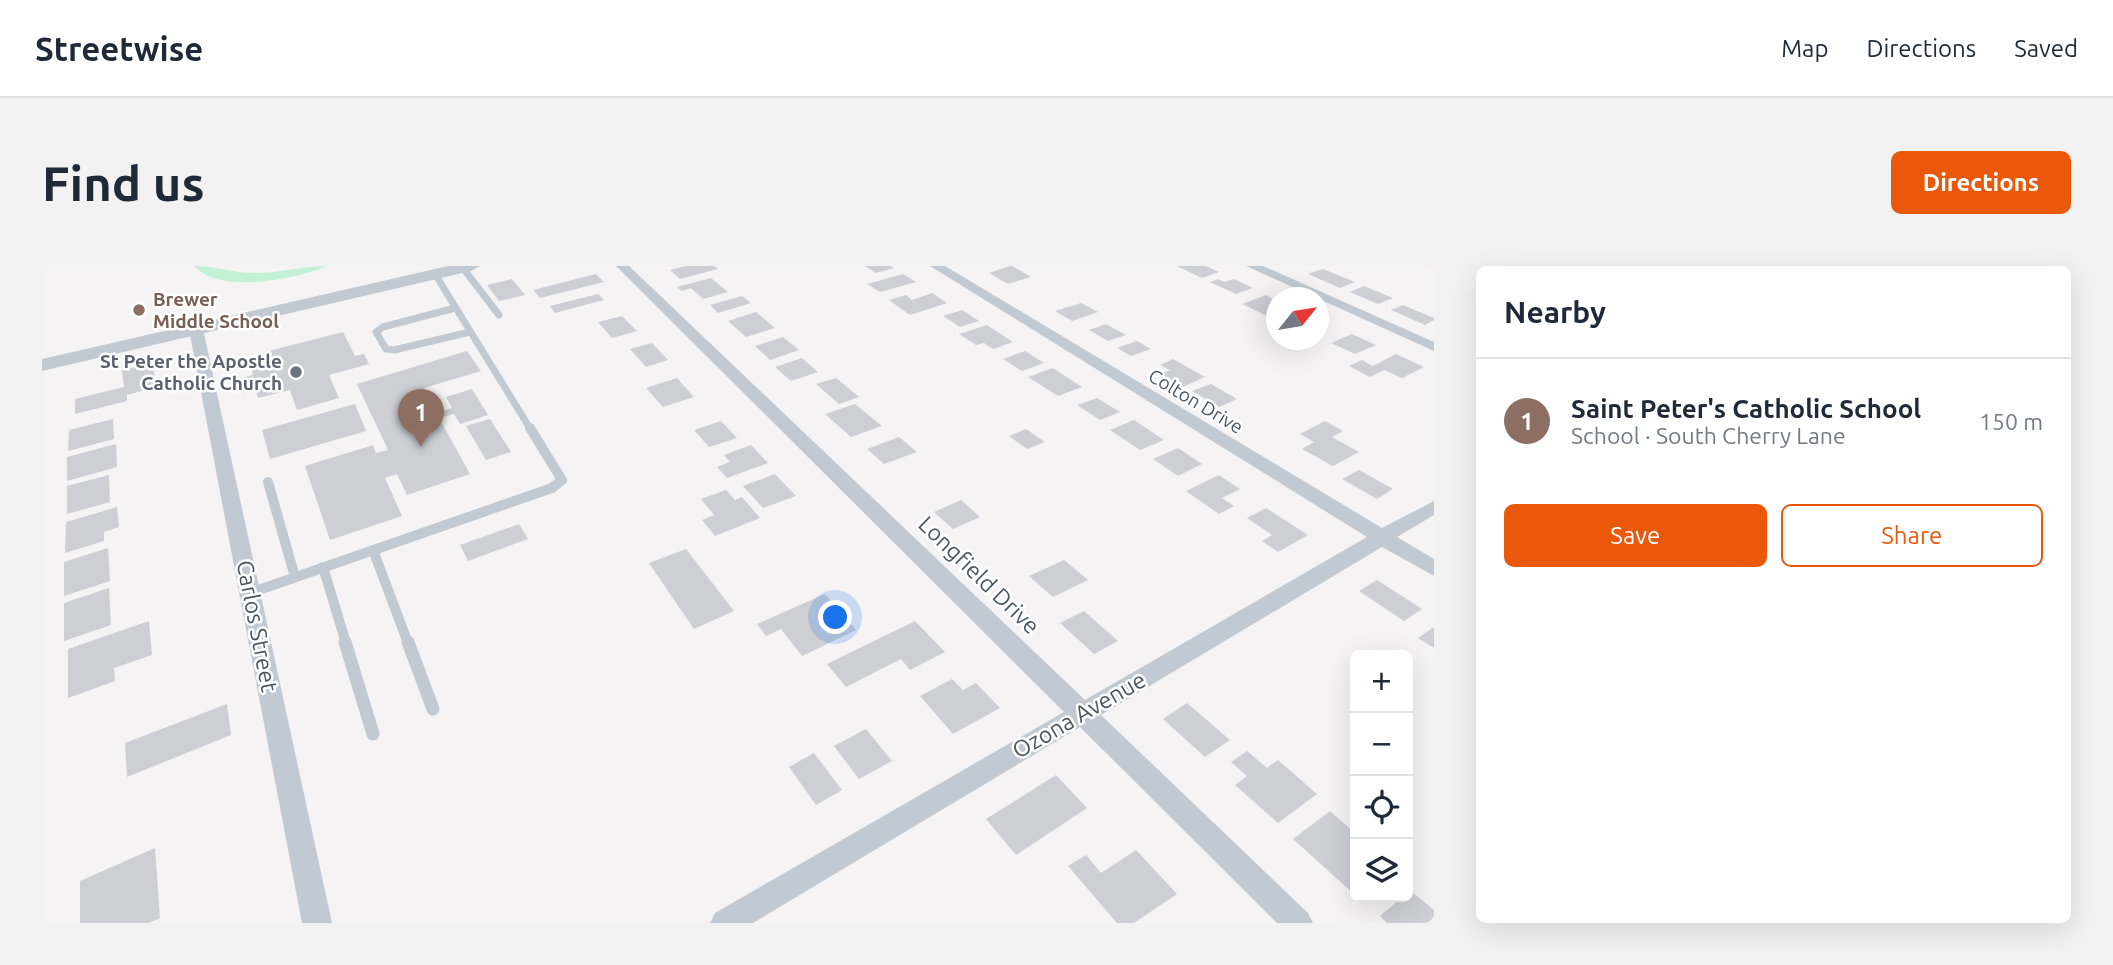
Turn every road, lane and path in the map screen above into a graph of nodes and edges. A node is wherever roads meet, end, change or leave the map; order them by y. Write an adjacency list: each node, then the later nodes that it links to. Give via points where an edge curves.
1 (622, 266): 21 (street, Longfield Drive)
2 (936, 266): 14 (street, Colton Drive)
3 (1252, 266): 10 (street)
4 (467, 267): 5 (street); 7 (lane)
5 (435, 274): 6 (lane); 8 (street)
6 (456, 308): 9 (lane); 9 (lane, via 376,331 386,349 394,350)
7 (499, 315)
8 (196, 329): 11 (street); 19 (street, Carlos Street)
9 (470, 332): 15 (lane, via 562,481)
10 (1434, 347)
11 (42, 365)
12 (268, 482): 18 (lane)
13 (1434, 507): 14 (street, Ozona Avenue)
14 (1381, 537): 17 (street, Colton Drive); 21 (street, Ozona Avenue)
15 (373, 550): 16 (lane); 20 (lane)
16 (323, 567): 18 (lane); 22 (lane)
17 (1434, 569)
18 (295, 577): 19 (lane)
19 (250, 593): 23 (street, Carlos Street)
20 (433, 709)
21 (1084, 712): 24 (street, Ozona Avenue); 25 (street, Longfield Drive)
22 (373, 734)
23 (317, 923)
24 (725, 923)
25 (1298, 923)

